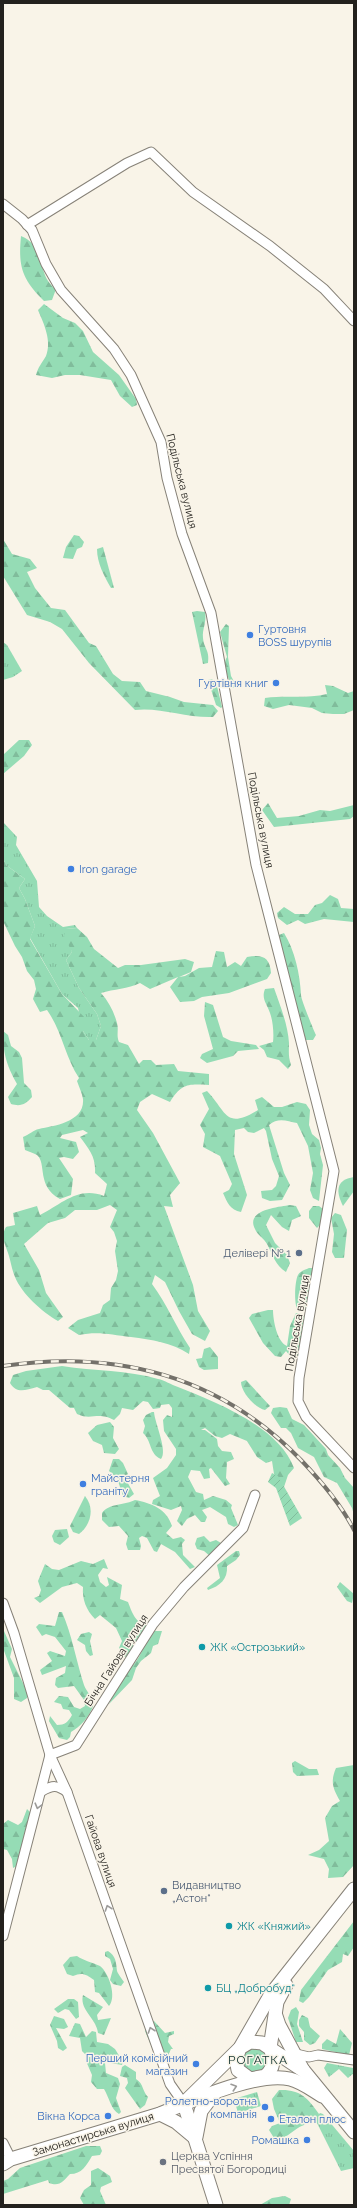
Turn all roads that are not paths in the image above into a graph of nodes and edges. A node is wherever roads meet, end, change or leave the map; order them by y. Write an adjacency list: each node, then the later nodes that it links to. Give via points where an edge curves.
1 (3, 204): 2 (street, Подільська вулиця)
2 (27, 225): 3 (street, via 127,163 151,152 193,192 270,246 324,289); 4 (street, Подільська вулиця, via 62,290 114,349 146,405 161,442 167,478 182,534 212,613 256,865 334,1171 299,1378 298,1401 306,1417)
3 (354, 321)
4 (354, 1468)
5 (255, 1495): 7 (street, Бічна Гайова вулиця, via 243,1528 184,1587 153,1624 76,1745)
6 (3, 1603): 7 (street, Гайова вулиця)
7 (50, 1755): 8 (street); 9 (street, Гайова вулиця)
8 (42, 1790): 9 (street, via 52,1785 59,1786); 11 (street, one-way to 11)
9 (67, 1792): 24 (street, Гайова вулиця, one-way to 9, via 170,2084)
10 (354, 1889): 12 (main road)
11 (3, 1936)
12 (303, 1955): 13 (main road); 14 (main road, via 279,1997)
13 (271, 1994): 15 (main road); 21 (main road, via 235,2039)
14 (275, 2011): 16 (main road); 17 (main road)
15 (240, 2048): 16 (main road, via 256,2041); 20 (main road, via 236,2059 238,2070 247,2078); 21 (main road)
16 (270, 2048): 17 (street); 19 (main road); 20 (main road, via 274,2059 272,2068 267,2075)
17 (294, 2054): 18 (street); 19 (main road)
18 (354, 2060)
19 (304, 2071): 23 (main road)
20 (259, 2079): 22 (main road, Замонастирська вулиця, one-way to 20); 23 (main road, via 289,2079)
21 (208, 2080): 24 (main road)
22 (214, 2094): 24 (main road, Замонастирська вулиця); 27 (main road, via 201,2111)
23 (322, 2096): 26 (main road)
24 (184, 2104): 25 (main road, Замонастирська вулиця); 27 (main road)
25 (160, 2114): 27 (main road, via 176,2122); 29 (main road, Замонастирська вулиця)
26 (354, 2132)
27 (196, 2139): 30 (main road)
28 (3, 2143): 29 (street)
29 (7, 2162)
30 (216, 2205)

